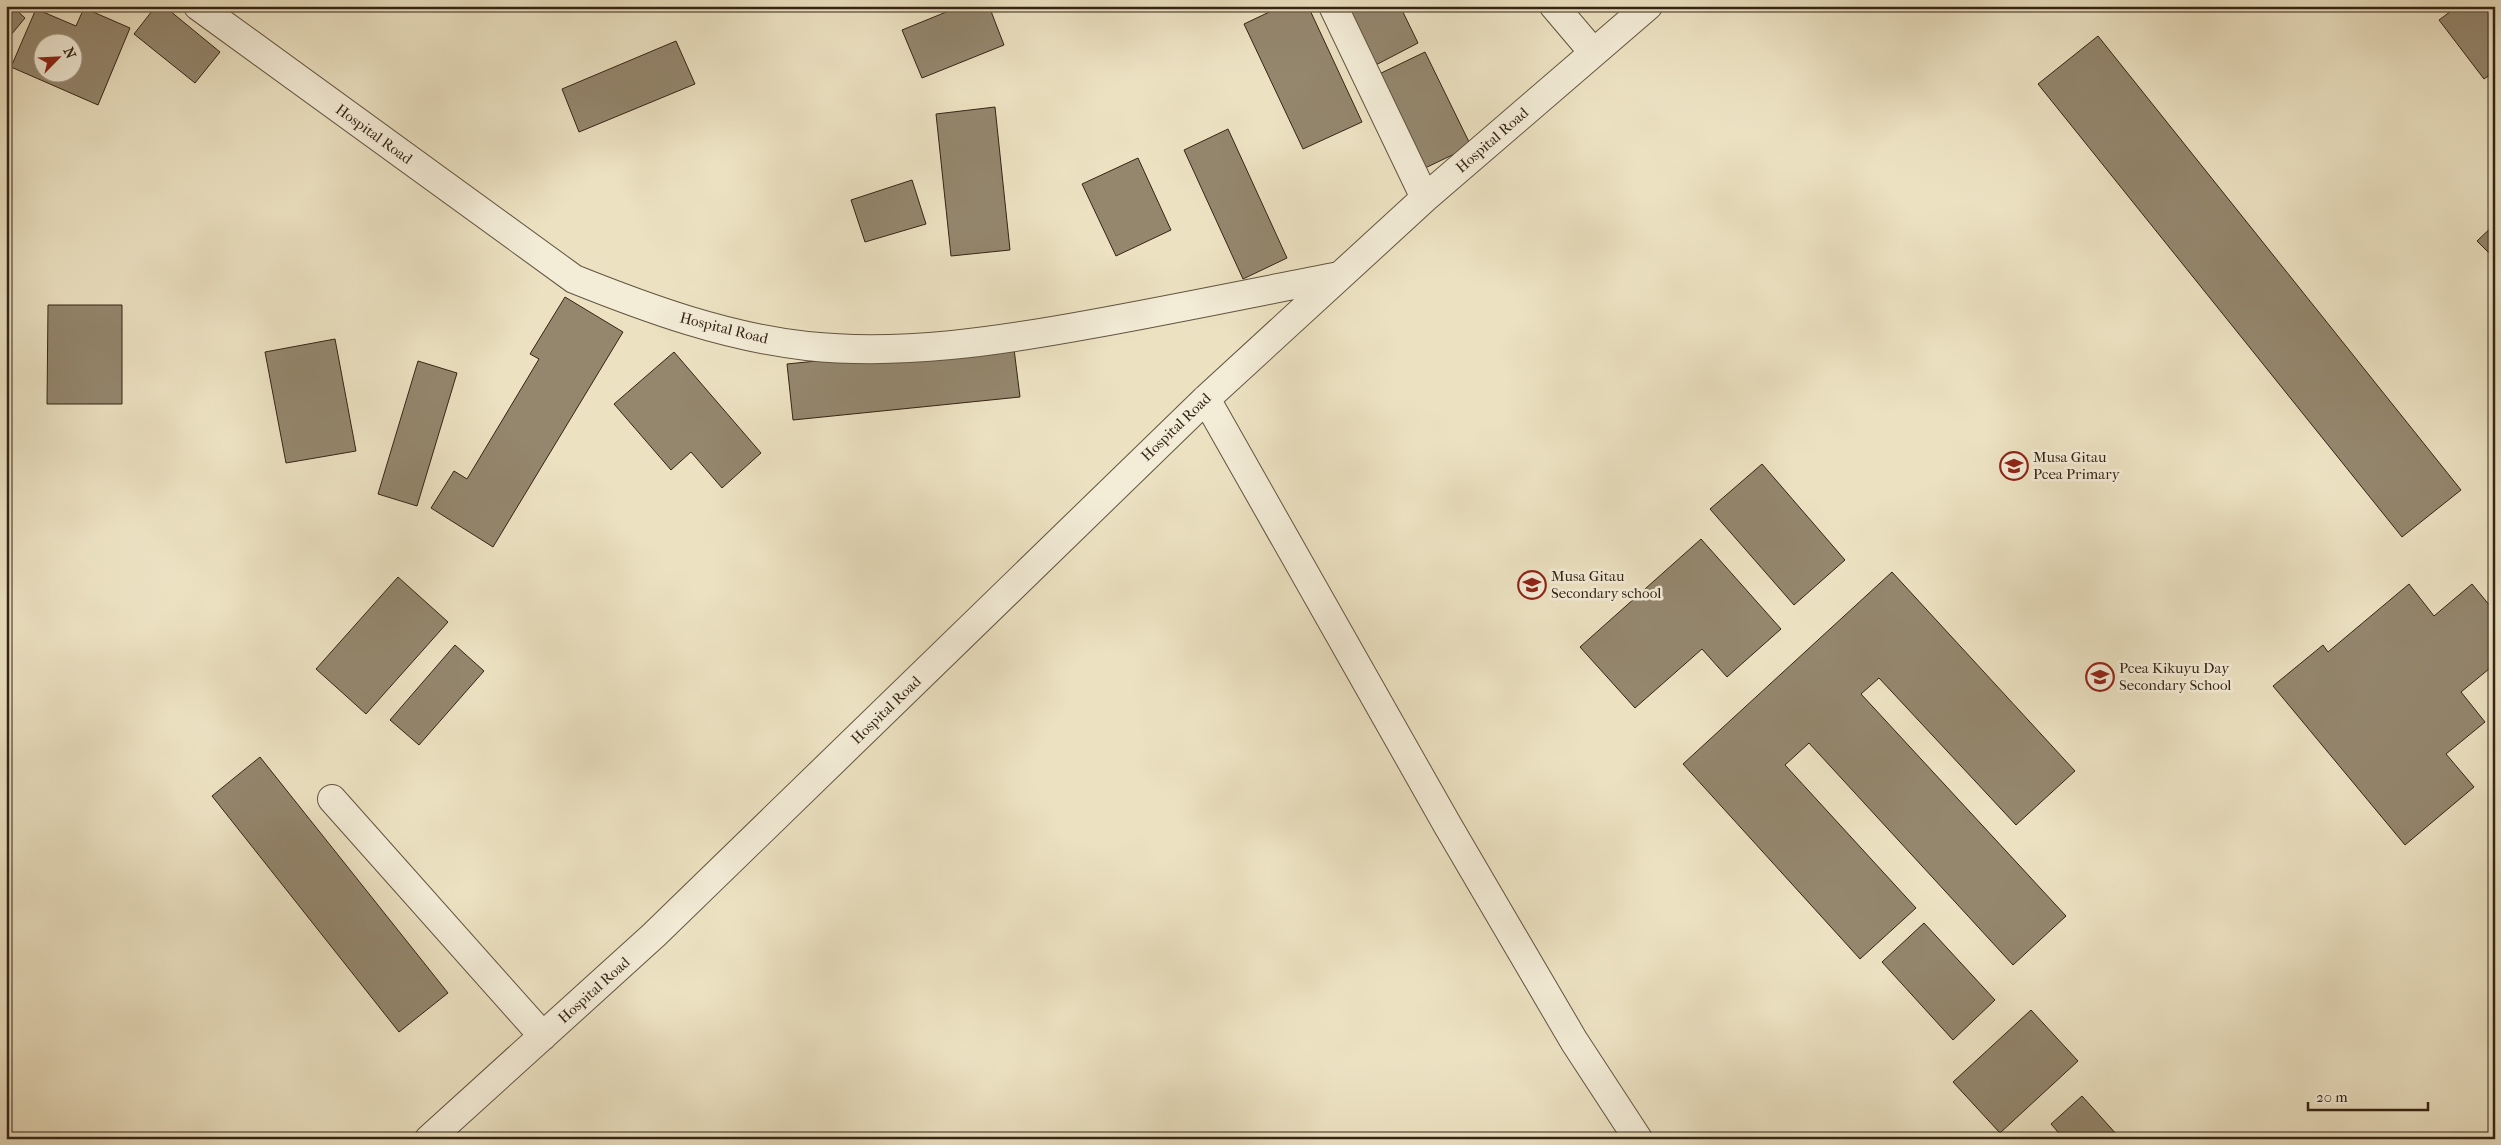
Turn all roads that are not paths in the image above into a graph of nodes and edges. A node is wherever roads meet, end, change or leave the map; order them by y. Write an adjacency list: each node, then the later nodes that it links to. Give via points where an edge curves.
1 (198, 6): 7 (street, Hospital Road, via 574,279 644,307 726,331 807,346 835,347 892,348 1005,340)
2 (1332, 6): 6 (street)
3 (1554, 6): 5 (street)
4 (1648, 6): 5 (street, Hospital Road)
5 (1593, 52): 6 (street, Hospital Road)
6 (1425, 198): 7 (street, Hospital Road)
7 (1339, 276): 8 (street, Hospital Road)
8 (1206, 399): 10 (street, Hospital Road, via 654,935); 12 (street, via 1574,1041)
9 (332, 799): 10 (street)
10 (543, 1036): 11 (street, Hospital Road)
11 (429, 1139)
12 (1638, 1139)

